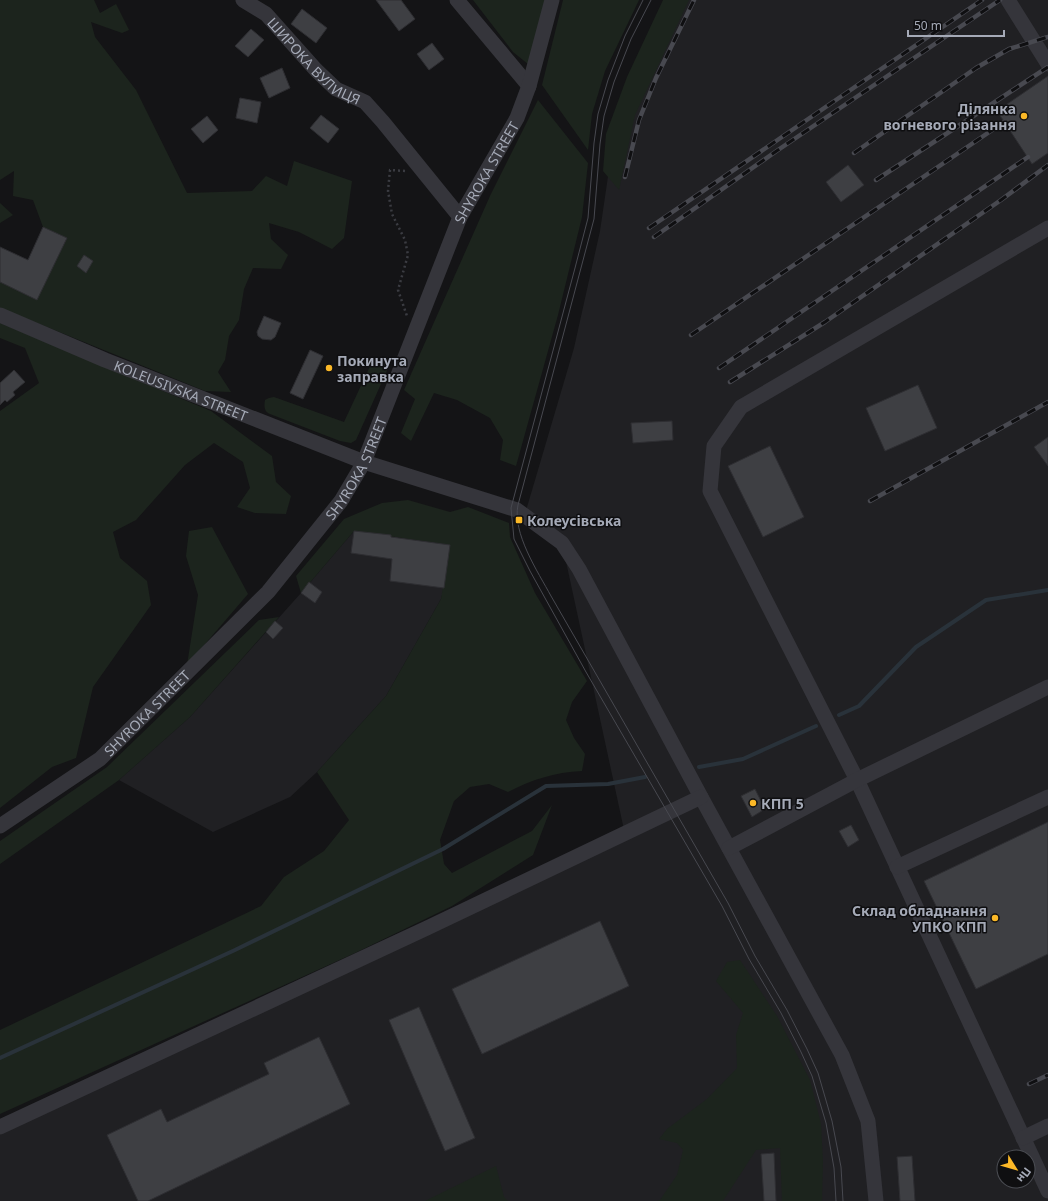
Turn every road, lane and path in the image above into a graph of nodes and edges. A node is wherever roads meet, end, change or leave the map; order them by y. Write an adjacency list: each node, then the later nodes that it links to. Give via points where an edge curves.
1 (243, 0): 7 (street, ШИРОКА ВУЛИЦЯ, via 266,14 336,89 365,102)
2 (457, 0): 6 (street)
3 (552, 0): 6 (street, SHYROKA STREET)
4 (1008, 0): 5 (street)
5 (1048, 64)
6 (530, 86): 8 (street, SHYROKA STREET, via 516,118)
7 (423, 171): 8 (street, ШИРОКА ВУЛИЦЯ); 11 (path, via 390,170 388,192 392,214 405,240 408,255 398,290 407,316)
8 (460, 217): 11 (street, SHYROKA STREET)
9 (1048, 228): 14 (street, via 741,407 714,446 710,491)
10 (0, 315): 12 (street, KOLEUSIVSKA STREET, via 105,360)
11 (416, 327): 12 (street, SHYROKA STREET)
12 (364, 462): 15 (street, KOLEUSIVSKA STREET, via 517,510 562,543 579,569); 17 (street, SHYROKA STREET, via 341,501 268,592 100,759)
13 (1048, 688): 14 (street)
14 (856, 780): 18 (street); 19 (street)
15 (701, 797): 18 (street, KOLEUSIVSKA STREET); 21 (street)
16 (1048, 797): 19 (street)
17 (0, 826)
18 (729, 848): 24 (street, KOLEUSIVSKA STREET, via 842,1055 868,1121)
19 (897, 868): 22 (street)
20 (1048, 1126): 22 (street)
21 (0, 1128)
22 (1023, 1138): 23 (street)
23 (1048, 1190)
24 (876, 1201)

